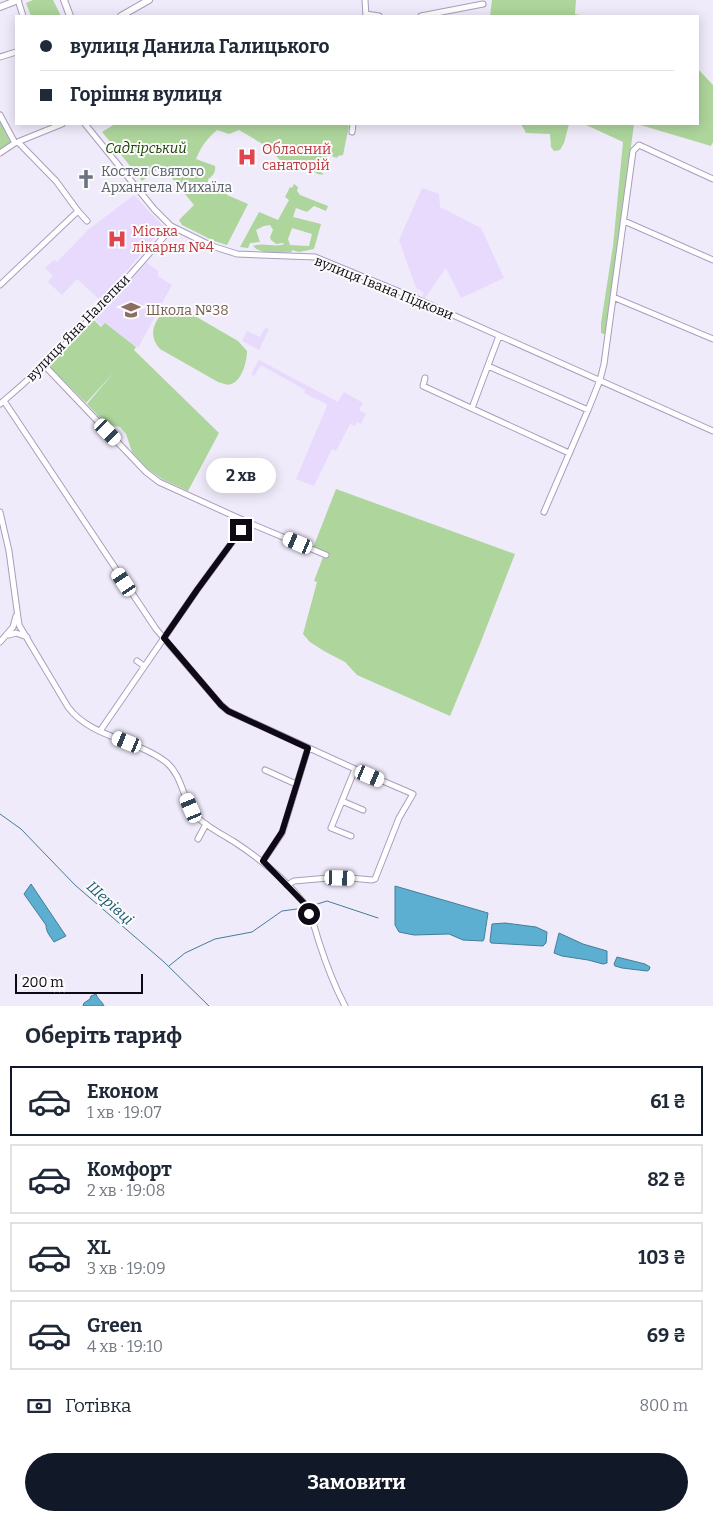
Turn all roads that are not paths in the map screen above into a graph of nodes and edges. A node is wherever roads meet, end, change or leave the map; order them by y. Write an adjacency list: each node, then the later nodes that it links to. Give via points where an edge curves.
1 (18, 0): 6 (main road); 7 (street)
2 (64, 0): 8 (main road)
3 (149, 0): 9 (main road)
4 (365, 0): 10 (street)
5 (483, 4): 11 (street)
6 (0, 6)
7 (23, 15)
8 (70, 15)
9 (123, 15)
10 (366, 15)
11 (426, 15)
12 (15, 52): 13 (street)
13 (0, 57)
14 (0, 115): 19 (street)
15 (60, 125): 19 (street)
16 (86, 125): 25 (street, вулиця Івана Підкови, via 154,210)
17 (353, 125): 18 (street)
18 (352, 132)
19 (17, 143): 20 (street); 22 (street, via 56,182)
20 (0, 153)
21 (713, 178): 24 (street, via 639,145 633,151)
22 (78, 211): 23 (street); 27 (street)
23 (87, 221)
24 (624, 221): 26 (street); 28 (street)
25 (171, 226): 29 (street, вулиця Івана Підкови, via 237,254 315,257); 31 (street, вулиця Яна Налепки, via 118,288)
26 (713, 260)
27 (0, 286)
28 (613, 298): 30 (street); 34 (street)
29 (499, 336): 32 (street); 34 (street, вулиця Івана Підкови)
30 (713, 339)
31 (44, 365): 35 (street, вулиця Яна Налепки); 42 (street, via 158,482)
32 (488, 366): 36 (street); 37 (street)
33 (425, 378): 36 (street, via 423,386)
34 (600, 380): 37 (street); 38 (street, вулиця Івана Підкови)
35 (2, 402): 47 (street)
36 (472, 408): 39 (street)
37 (588, 410): 39 (street)
38 (713, 431)
39 (570, 453): 41 (street)
40 (0, 512): 44 (street)
41 (544, 512)
42 (247, 522): 43 (street); 47 (street)
43 (326, 555)
44 (17, 613): 45 (street); 46 (street, via 19,625)
45 (6, 636): 46 (street, via 16,633); 48 (street)
46 (27, 637): 51 (street, via 74,715)
47 (164, 638): 50 (street); 52 (street, via 228,711)
48 (0, 642)
49 (137, 661): 50 (street)
50 (144, 666): 51 (street)
51 (100, 731): 58 (street, via 137,746 171,767 191,808)
52 (308, 748): 53 (street); 55 (street)
53 (355, 769): 56 (street); 62 (street, via 413,794 399,818 375,879 294,880)
54 (265, 770): 55 (street)
55 (296, 784): 61 (street, via 282,832)
56 (342, 801): 57 (street); 59 (street, via 331,828)
57 (364, 810)
58 (206, 824): 60 (street); 61 (street)
59 (351, 836)
60 (198, 839)
61 (263, 861): 62 (street)
62 (287, 885): 63 (street, via 306,907)
63 (344, 1006)

